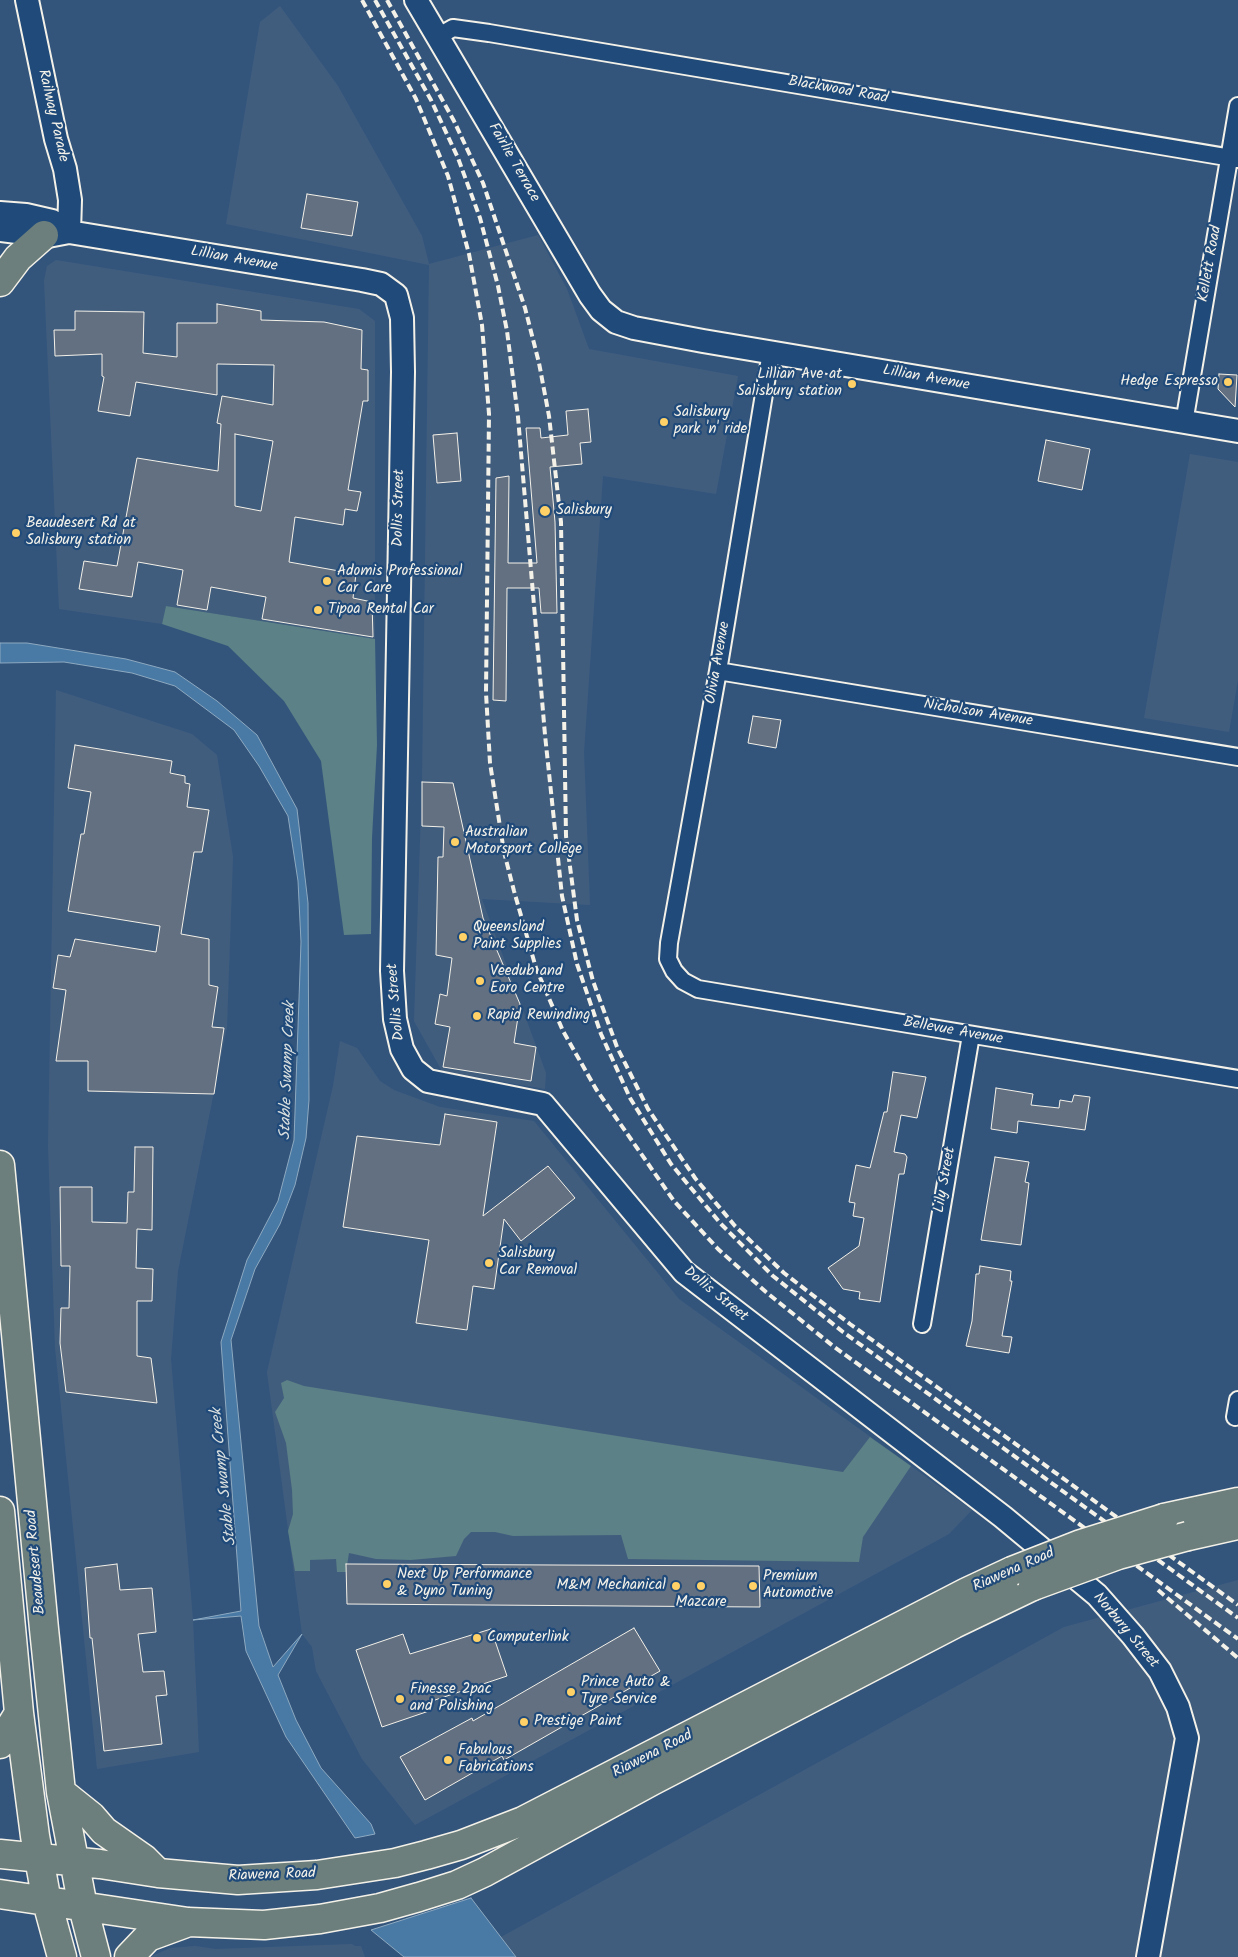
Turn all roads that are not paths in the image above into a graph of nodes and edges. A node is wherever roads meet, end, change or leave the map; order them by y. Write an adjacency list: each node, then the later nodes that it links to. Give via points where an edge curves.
1 (27, 0): 8 (street, Railway Parade, via 70,200)
2 (416, 0): 3 (street, Fairlie Terrace)
3 (439, 36): 5 (street, Blackwood Road, via 453,28 489,32); 11 (street, Fairlie Terrace, via 590,295)
4 (1238, 106): 5 (street, Kellett Road)
5 (1234, 158): 13 (street, Kellett Road)
6 (0, 214): 8 (street, Lillian Avenue, via 52,221)
7 (0, 230): 8 (street, Lillian Avenue)
8 (57, 234): 9 (highway, via 18,258); 10 (street, Lillian Avenue, via 362,280 382,284)
9 (0, 282)
10 (396, 295): 27 (street, Dollis Street, via 402,318 403,372 392,971 395,1019 408,1062 428,1080 443,1085 543,1104 684,1272)
11 (616, 322): 12 (street, Lillian Avenue)
12 (771, 352): 13 (street, Lillian Avenue); 15 (street, Olivia Avenue)
13 (1184, 422): 14 (street, Lillian Avenue)
14 (1238, 432)
15 (718, 671): 16 (street, Nicholson Avenue); 17 (street, Olivia Avenue, via 669,943 668,959)
16 (1238, 757)
17 (674, 972): 18 (street, Bellevue Avenue, via 698,989)
18 (971, 1035): 19 (street, Bellevue Avenue); 22 (street, Lily Street)
19 (1238, 1079)
20 (0, 1165): 21 (highway, Beaudesert Road)
21 (7, 1304): 31 (highway, Beaudesert Road)
22 (922, 1324)
23 (1238, 1400): 24 (street)
24 (1235, 1417)
25 (1238, 1502): 30 (highway, Riawena Road, bridge, via 1164,1518 1081,1544)
26 (0, 1511): 29 (highway)
27 (1003, 1517): 46 (street, Norbury Street, via 1097,1596 1160,1671 1178,1707 1187,1738)
28 (1238, 1525): 30 (highway, Riawena Road, bridge)
29 (3, 1576): 31 (street); 32 (highway)
30 (1023, 1579): 38 (highway, Riawena Road, via 967,1592 523,1821 461,1845 395,1863 317,1875 238,1880); 42 (highway, Riawena Road, via 954,1624 456,1885 380,1908 320,1919 264,1925)
31 (39, 1581): 34 (highway, Beaudesert Road)
32 (19, 1713): 33 (highway); 36 (highway)
33 (0, 1744)
34 (61, 1792): 37 (highway, Beaudesert Road); 38 (highway)
35 (0, 1854): 36 (highway, Riawena Road)
36 (39, 1858): 37 (highway, Riawena Road); 40 (highway)
37 (74, 1862): 38 (highway, Riawena Road); 41 (highway, Beaudesert Road)
38 (158, 1873)
39 (0, 1894): 40 (highway, Riawena Road)
40 (48, 1902): 41 (highway, Riawena Road); 43 (highway)
41 (83, 1907): 42 (highway, Riawena Road); 44 (highway, Beaudesert Road)
42 (188, 1922): 45 (highway, via 148,1937)
43 (62, 1957)
44 (96, 1957)
45 (129, 1957)
46 (1148, 1957)

